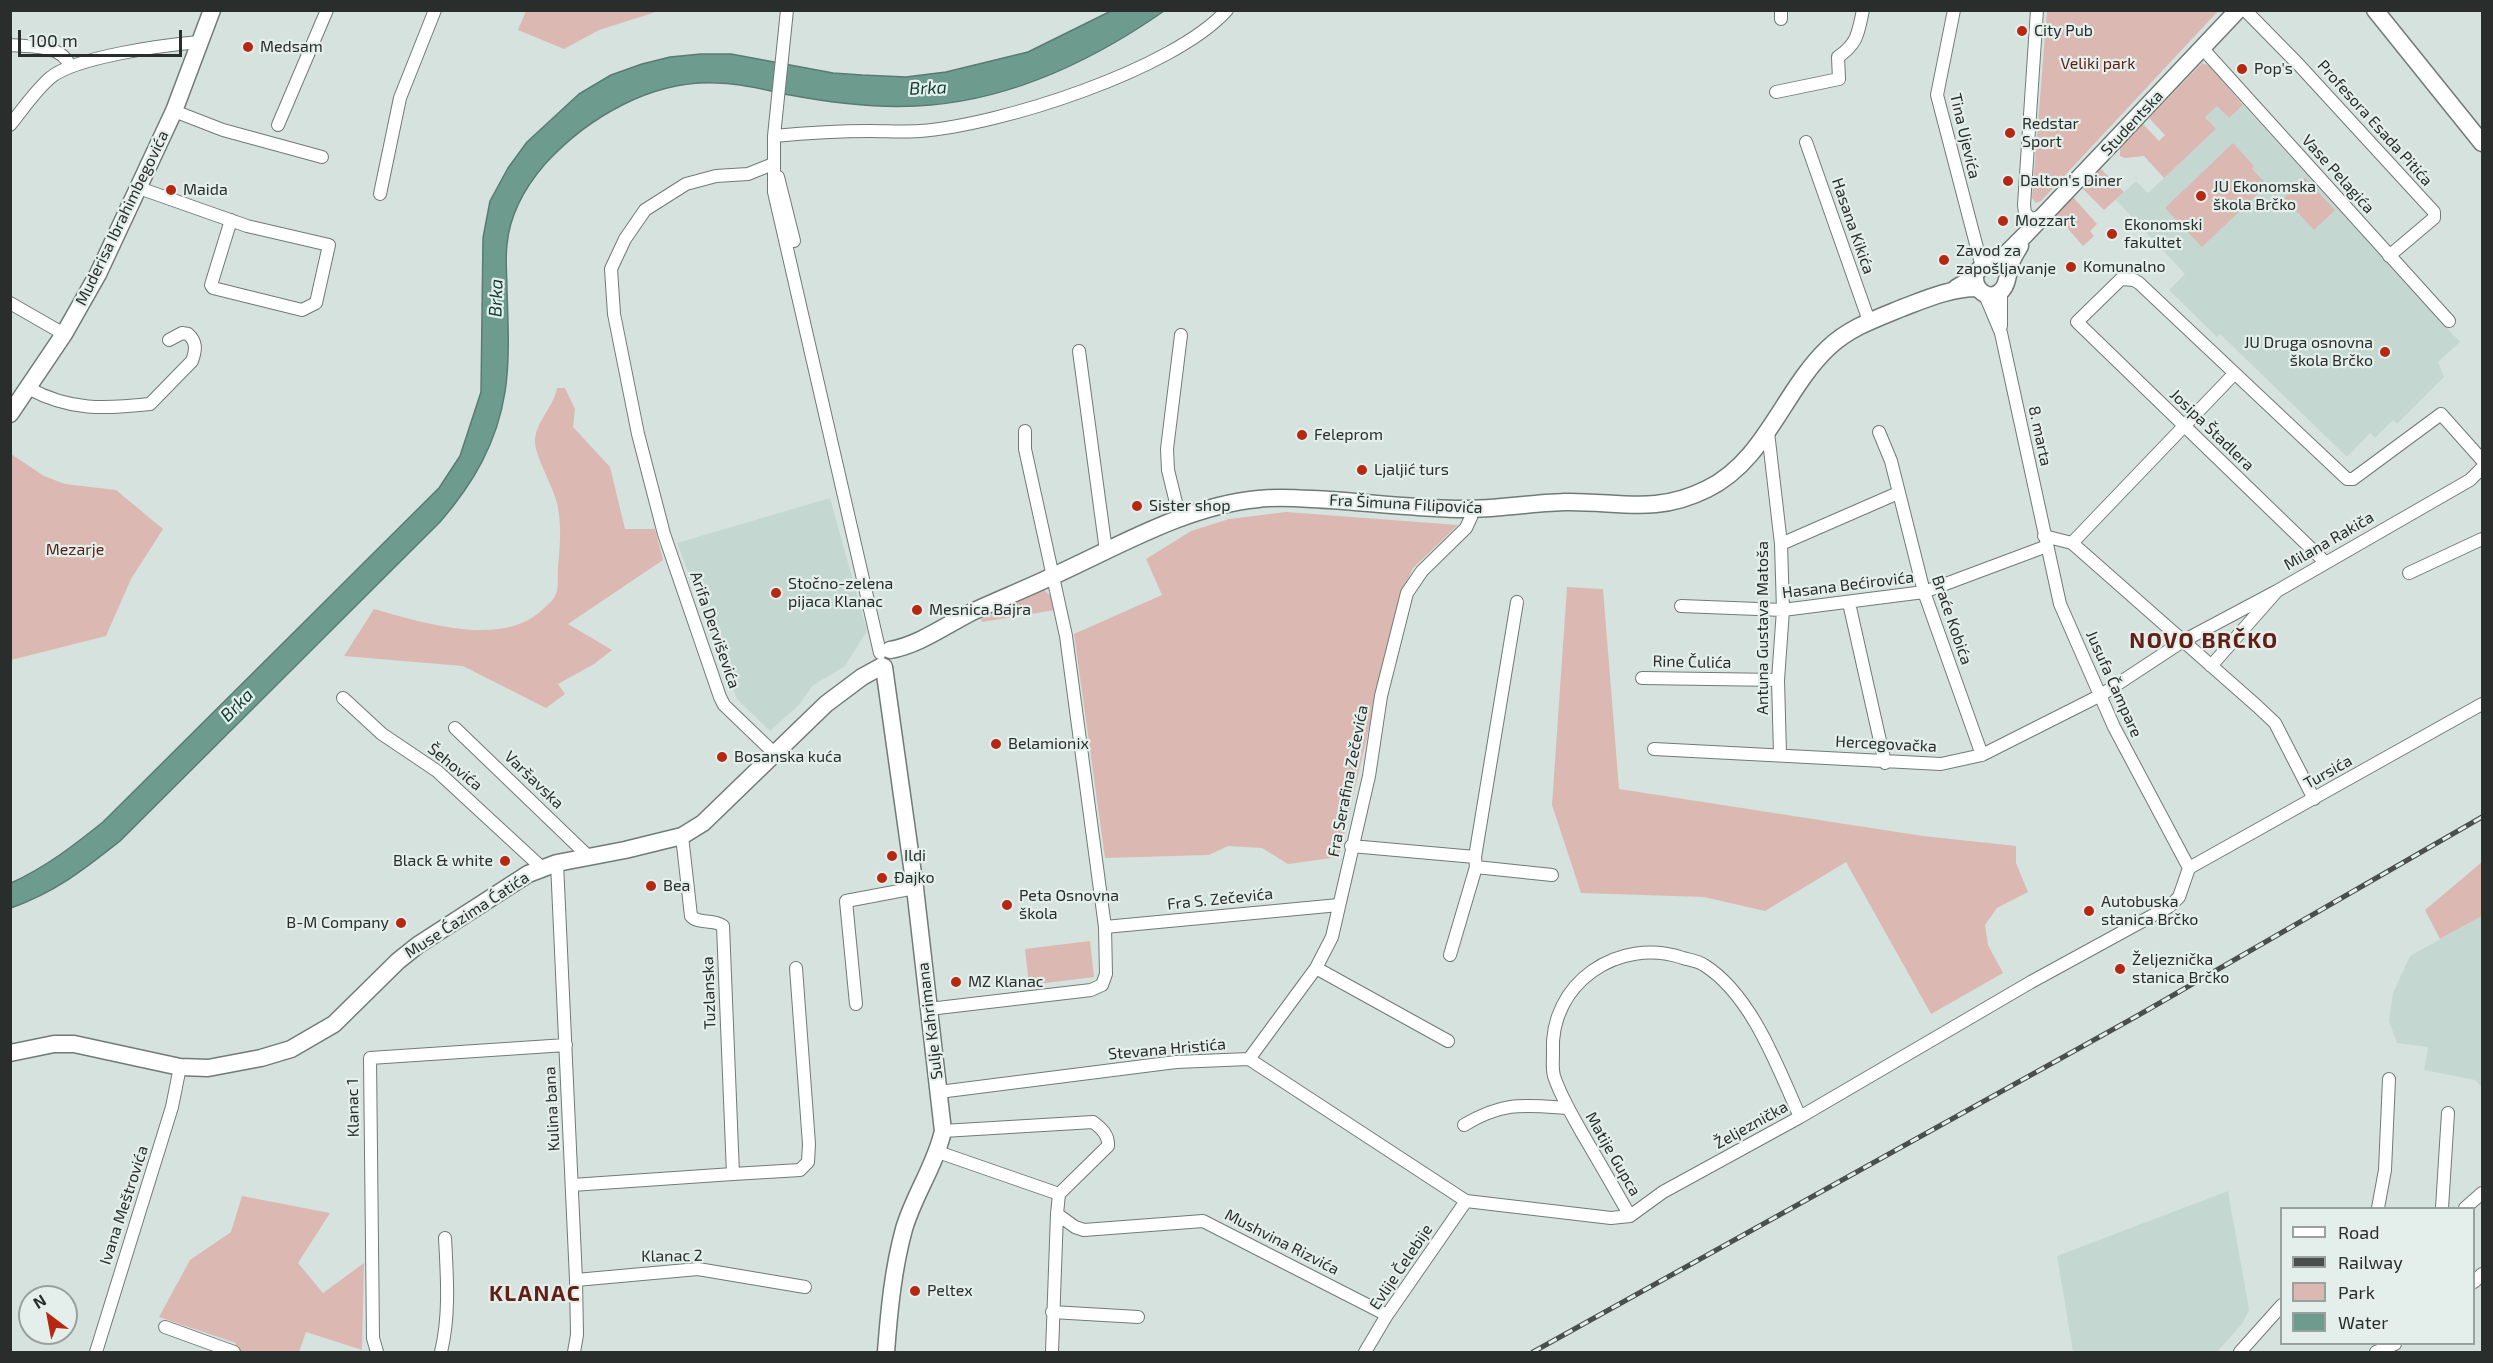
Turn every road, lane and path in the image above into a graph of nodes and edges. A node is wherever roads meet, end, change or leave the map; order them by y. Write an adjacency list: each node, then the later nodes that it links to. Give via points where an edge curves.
1 (212, 10): 12 (main road, Muderisa Ibrahimbegovića)
2 (327, 10): 18 (street)
3 (435, 10): 26 (street, via 400,98)
4 (1227, 10): 20 (street, via 1191,41 1170,52 1098,85 1035,106 921,131)
5 (1863, 10): 16 (street, via 1856,40 1838,57 1839,79)
6 (2037, 10): 27 (street, via 2024,205 2031,219)
7 (2238, 10): 14 (main road, Studentska)
8 (2245, 10): 29 (street, Profesora Esada Pitića, via 2434,212 2434,218)
9 (2375, 10): 22 (main road)
10 (1952, 11): 30 (street, Tina Ujevića, via 1936,95)
11 (787, 16): 20 (street)
12 (199, 42): 15 (street, via 168,44); 17 (main road, Muderisa Ibrahimbegovića)
13 (10, 45): 15 (street, via 54,50 66,56)
14 (2203, 49): 27 (main road, Studentska); 29 (street, Vase Pelagića)
15 (70, 66): 19 (street, via 50,78)
16 (1776, 92)
17 (174, 111): 23 (street, via 223,130); 25 (main road, Muderisa Ibrahimbegovića)
18 (278, 124)
19 (10, 125)
20 (774, 136): 24 (street)
21 (1806, 142): 32 (street, Hasana Kikića)
22 (2482, 143)
23 (322, 157)
24 (773, 165): 66 (street, via 783,192); 75 (street, Arifa Derviševića, via 748,174 686,184 645,210 611,269 616,325 664,534 724,705)
25 (139, 188): 28 (street); 35 (main road, Muderisa Ibrahimbegovića)
26 (380, 194)
27 (2046, 214): 30 (main road, Studentska, via 2026,234 2012,260)
28 (231, 220): 28 (street, via 329,245 315,303 302,310 213,288)
29 (2389, 255): 33 (street, Vase Pelagića)
30 (1989, 279): 32 (main road, Fra Šimuna Filipovića); 34 (street, Tina Ujevića)
31 (10, 303): 35 (street)
32 (1869, 321): 44 (main road, Fra Šimuna Filipovića, via 1827,349 1809,369)
33 (2449, 321)
34 (2001, 333): 52 (street, 8. marta)
35 (64, 334): 40 (main road, Muderisa Ibrahimbegovića)
36 (1180, 335): 50 (street, via 1167,449)
37 (170, 340): 40 (street, via 188,334 193,339 195,354 150,404 83,408 46,398)
38 (1079, 351): 55 (street)
39 (2234, 374): 42 (street); 42 (street, Josipa Štadlera, via 2134,280 2121,279 2077,322); 46 (street, via 2347,479 2353,479 2441,414)
40 (28, 388): 41 (main road, Muderisa Ibrahimbegovića)
41 (10, 414)
42 (2184, 426): 53 (street); 56 (street, Josipa Štadlera)
43 (1025, 431): 58 (street, via 1025,449)
44 (1768, 432): 49 (main road, Fra Šimuna Filipovića, via 1750,455 1709,489 1661,505 1565,502); 54 (street, Antuna Gustava Matoša)
45 (1879, 432): 48 (street, Braće Kobića)
46 (2482, 460)
47 (2482, 468): 56 (street, Milana Rakiča, via 2470,480)
48 (1898, 493): 54 (street); 60 (street, Braće Kobića)
49 (1470, 509): 50 (main road, Fra Šimuna Filipovića, via 1259,498); 81 (street, Fra Serafina Zečevića, via 1466,528 1422,571 1407,593 1381,696 1369,776)
50 (1180, 519): 55 (main road, Fra Šimuna Filipovića)
51 (2482, 539): 57 (street)
52 (2046, 541): 53 (street); 60 (street, Hasana Bećirovića); 70 (street, Jusufa Čampare, via 2060,604)
53 (2073, 543): 65 (street)
54 (1781, 544): 64 (street, Antuna Gustava Matoša)
55 (1106, 551): 58 (main road, Fra Šimuna Filipovića)
56 (2325, 561): 59 (street, Milana Rakiča)
57 (2409, 573)
58 (1055, 576): 66 (main road, Fra Šimuna Filipovića, via 969,614); 89 (street)
59 (2277, 591): 65 (street, Hercegovačka); 67 (street, Milana Rakiča)
60 (1923, 592): 62 (street, Hasana Bećirovića); 77 (street, Braće Kobića)
61 (1517, 602): 83 (street)
62 (1849, 603): 64 (street, Hasana Bećirovića); 78 (street)
63 (1681, 606): 64 (street, Hasana Bećirovića)
64 (1783, 610): 69 (street, Antuna Gustava Matoša)
65 (2183, 641): 67 (street); 70 (street, Hercegovačka)
66 (886, 661): 75 (main road, Muse Ćazima Ćatića, via 826,705); 87 (main road, Sulje Kahrimana)
67 (2211, 666): 79 (street, via 2275,723)
68 (1642, 678): 69 (street, Rine Čulića)
69 (1778, 680): 76 (street, Antuna Gustava Matoša)
70 (2101, 696): 77 (street, Hercegovačka); 85 (street, Jusufa Čampare, via 2114,728)
71 (343, 698): 84 (street, Šehovića, via 382,734 437,771)
72 (2482, 704): 79 (street, Tursića)
73 (455, 728): 82 (street, Varšavska)
74 (1654, 749): 76 (street, Hercegovačka)
75 (774, 753): 80 (main road, Muse Ćazima Ćatića, via 720,808)
76 (1780, 754): 78 (street, Hercegovačka)
77 (1982, 755): 78 (street, Hercegovačka, via 1941,764)
78 (1885, 762)
79 (2314, 799): 85 (street, Tursića)
80 (682, 836): 82 (main road, Muse Ćazima Ćatića); 108 (street, Tuzlanska, via 691,916 696,921 723,926)
81 (1351, 846): 83 (street); 88 (street, Fra Serafina Zečevića)
82 (588, 856): 84 (main road, Muse Ćazima Ćatića)
83 (1475, 862): 86 (street); 90 (street)
84 (549, 865): 96 (street, Kulina bana); 99 (main road, Muse Ćazima Ćatića, via 418,945 334,1024 312,1038 271,1055 225,1066)
85 (2189, 868): 104 (street, Željeznička, via 2179,897 2170,906)
86 (1552, 875)
87 (915, 888): 93 (street, via 846,901); 94 (main road, Sulje Kahrimana)
88 (1339, 904): 89 (street, Fra S. Zečevića); 92 (street, Fra Serafina Zečevića, via 1332,937)
89 (1105, 927): 94 (street, via 1105,981 1091,990)
90 (1450, 955)
91 (796, 968): 108 (street, via 808,1162 800,1170)
92 (1316, 968): 95 (street); 98 (street, Fra Serafina Zečevića)
93 (856, 1004)
94 (929, 1009): 101 (main road, Sulje Kahrimana)
95 (1448, 1041)
96 (566, 1045): 109 (street, Kulina bana); 129 (street, Klanac 1, via 369,1060)
97 (10, 1053): 99 (main road, Muse Ćazima Ćatića, via 74,1044)
98 (1249, 1059): 101 (street, Stevana Hristića, via 1176,1062); 112 (street, Stevana Hristića)
99 (180, 1067): 127 (street, Ivana Meštrovića, via 172,1107)
100 (2389, 1080): 113 (street, via 2385,1170)
101 (939, 1092): 106 (main road, Sulje Kahrimana)
102 (1568, 1108): 104 (street, Matije Gupca, via 1554,1075 1552,1038 1562,1006 1576,986 1600,965 1627,954 1664,951 1704,964 1729,986 1764,1035); 105 (street, Matije Gupca, via 1495,1108); 117 (street, Matije Gupca)
103 (2448, 1113): 114 (street)
104 (1800, 1117): 117 (street, Željeznička, via 1663,1192)
105 (1464, 1125)
106 (943, 1131): 107 (main road, Sulje Kahrimana); 111 (street, via 1093,1122 1105,1133 1108,1146)
107 (938, 1152): 111 (street); 132 (main road, Sulje Kahrimana, via 904,1230 889,1310)
108 (733, 1174): 109 (street)
109 (572, 1185): 119 (street, Kulina bana)
110 (2482, 1193): 115 (street)
111 (1059, 1194): 116 (street)
112 (1466, 1201): 117 (street, via 1611,1218); 123 (street, Evlije Čelebije)
113 (2376, 1207)
114 (2442, 1207)
115 (2467, 1207)
116 (1057, 1214): 122 (street); 123 (street, Mushvina Rizvića, via 1084,1230 1203,1221)
117 (1630, 1216)
118 (445, 1238): 130 (street, via 446,1316)
119 (576, 1280): 120 (street, Klanac 2, via 698,1269); 131 (street, Kulina bana)
120 (805, 1287)
121 (2280, 1307): 135 (street)
122 (1052, 1312): 124 (street); 133 (street)
123 (1387, 1315): 134 (street, Evlije Čelebije)
124 (1138, 1317)
125 (165, 1327): 128 (street)
126 (2393, 1345): 136 (street)
127 (96, 1353)
128 (234, 1353)
129 (377, 1353)
130 (441, 1353)
131 (574, 1353)
132 (886, 1353)
133 (1052, 1353)
134 (1365, 1353)
135 (2240, 1353)
136 (2376, 1353)

